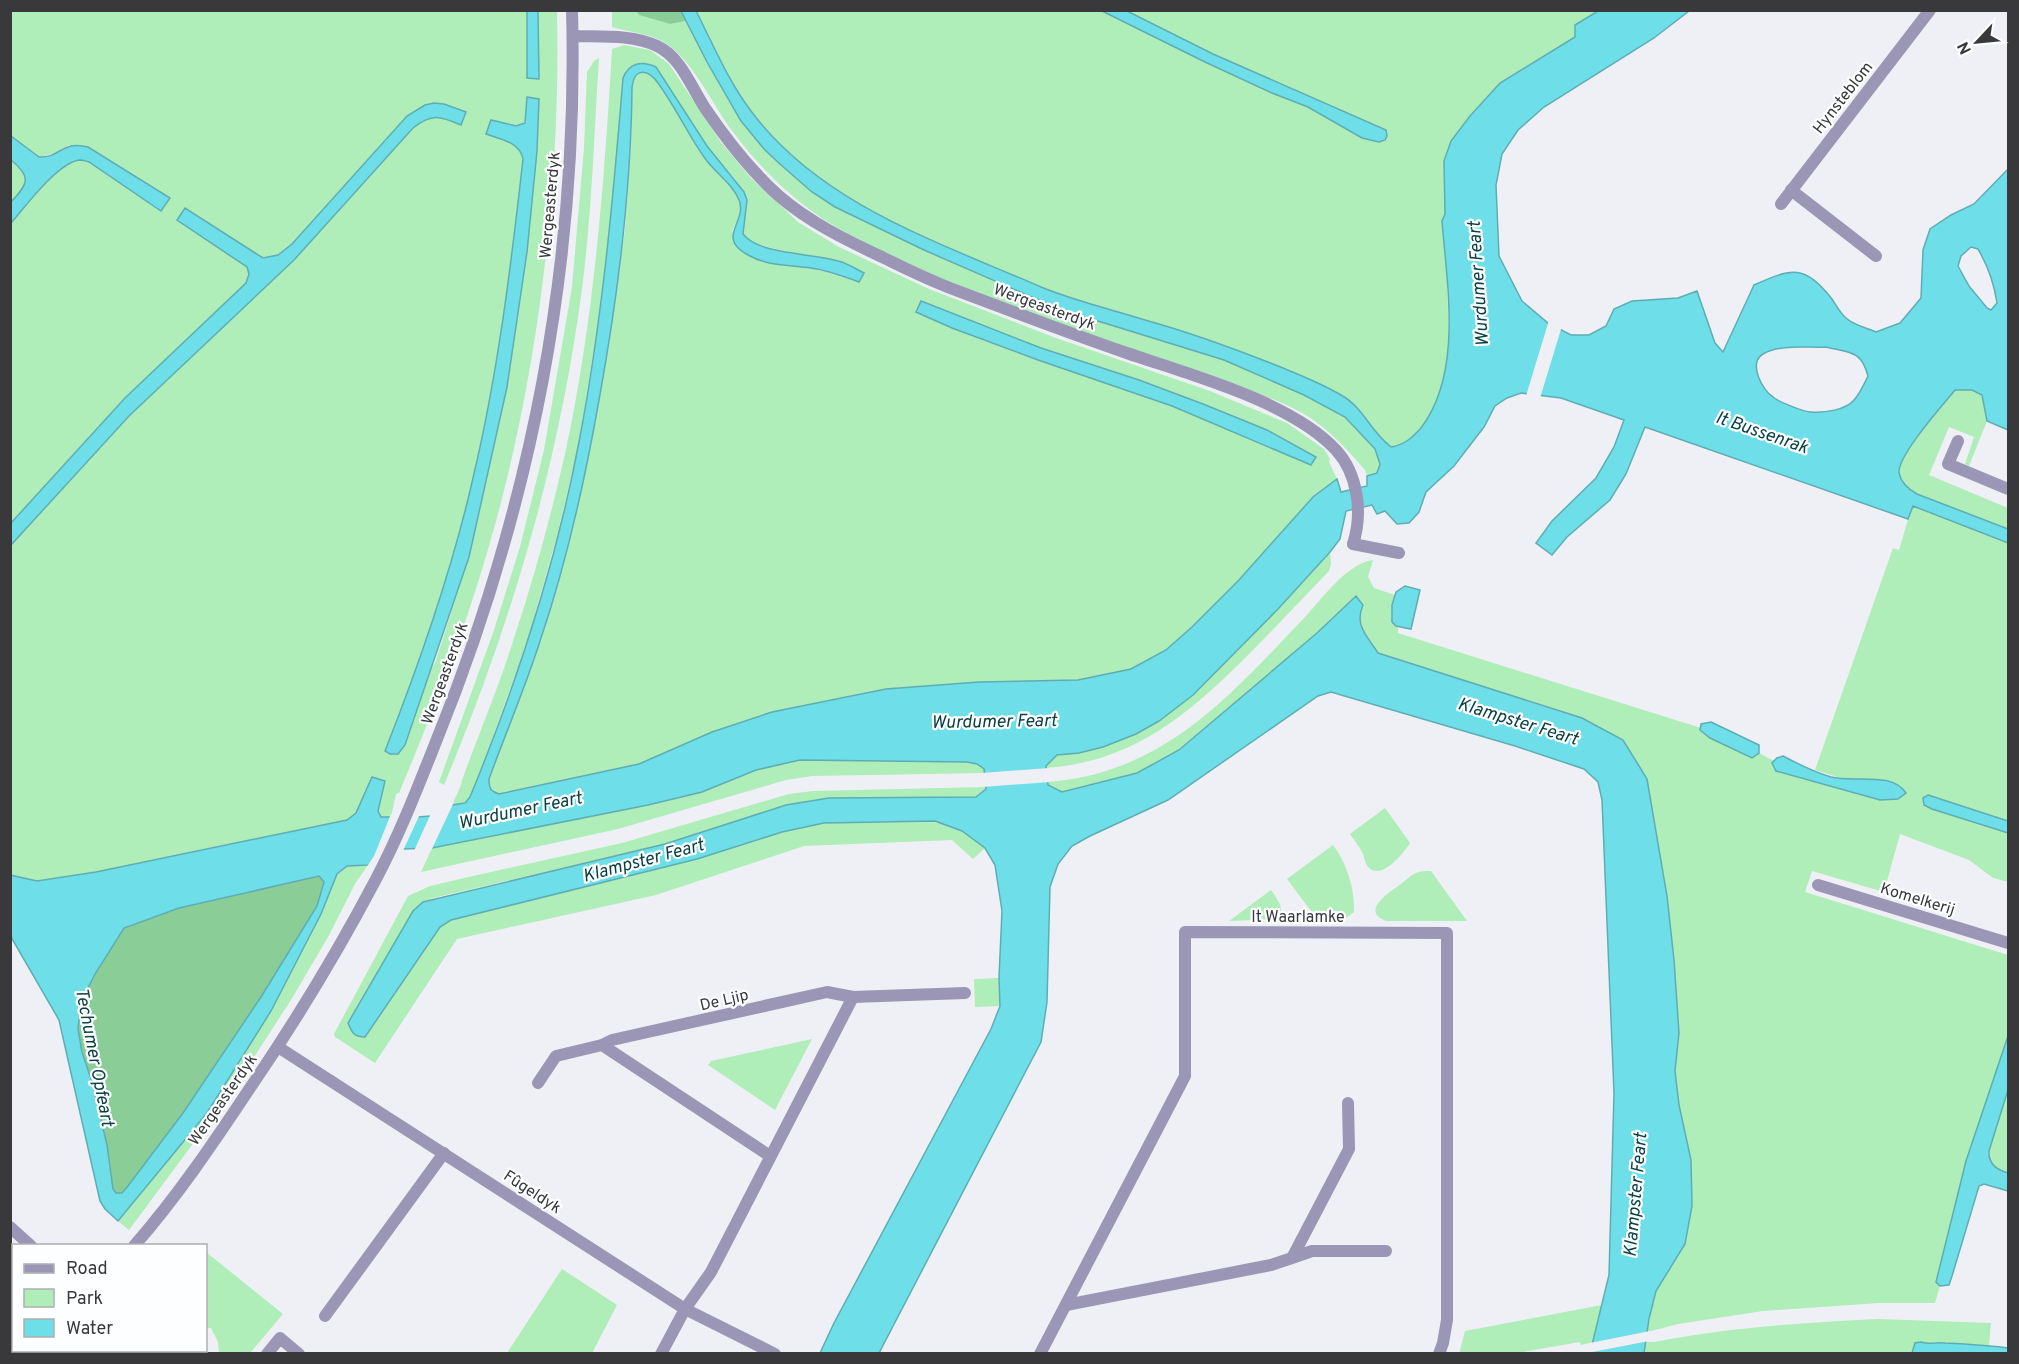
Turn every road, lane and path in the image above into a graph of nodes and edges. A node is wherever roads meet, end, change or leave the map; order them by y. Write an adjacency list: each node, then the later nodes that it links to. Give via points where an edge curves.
1 (572, 10): 3 (street, Wergeasterdyk)
2 (1930, 10): 4 (street, Hynsteblom)
3 (573, 36): 9 (street, Wergeasterdyk, via 638,39 673,57 755,173 779,196 843,239 932,281 1216,384 1290,415 1322,436 1348,468 1359,510 1353,544); 15 (street, Wergeasterdyk, via 571,147 563,245 536,417 506,542 461,679 417,790 376,879)
4 (1791, 190): 5 (street, Hynsteblom); 6 (street)
5 (1780, 204)
6 (1876, 256)
7 (1958, 441): 8 (street, via 1948,464)
8 (2008, 489)
9 (1399, 553)
10 (1818, 885): 11 (street, Komelkerij)
11 (2008, 943)
12 (965, 993): 13 (street, De Ljip)
13 (854, 997): 14 (street, De Ljip, via 827,992); 19 (street)
14 (602, 1045): 16 (street, De Ljip, via 556,1056); 19 (street)
15 (278, 1047): 18 (street, Fûgeldyk); 22 (street, Wergeasterdyk, via 222,1130)
16 (538, 1083)
17 (1348, 1103): 24 (street, via 1348,1149)
18 (444, 1153): 26 (street, Fûgeldyk); 27 (street)
19 (770, 1156): 26 (street, via 711,1272)
20 (10, 1227): 21 (street)
21 (30, 1244)
22 (135, 1244)
23 (1386, 1251): 24 (street, via 1312,1251)
24 (1292, 1258): 25 (street)
25 (1066, 1305): 32 (street, It Waarlamke); 33 (street, It Waarlamke, via 1185,1076 1185,932 1447,933 1447,1320)
26 (685, 1309): 30 (street); 31 (street, Fûgeldyk)
27 (325, 1316)
28 (267, 1353): 29 (street, via 280,1338)
29 (299, 1353)
30 (661, 1353)
31 (775, 1353)
32 (1040, 1353)
33 (1439, 1353)

